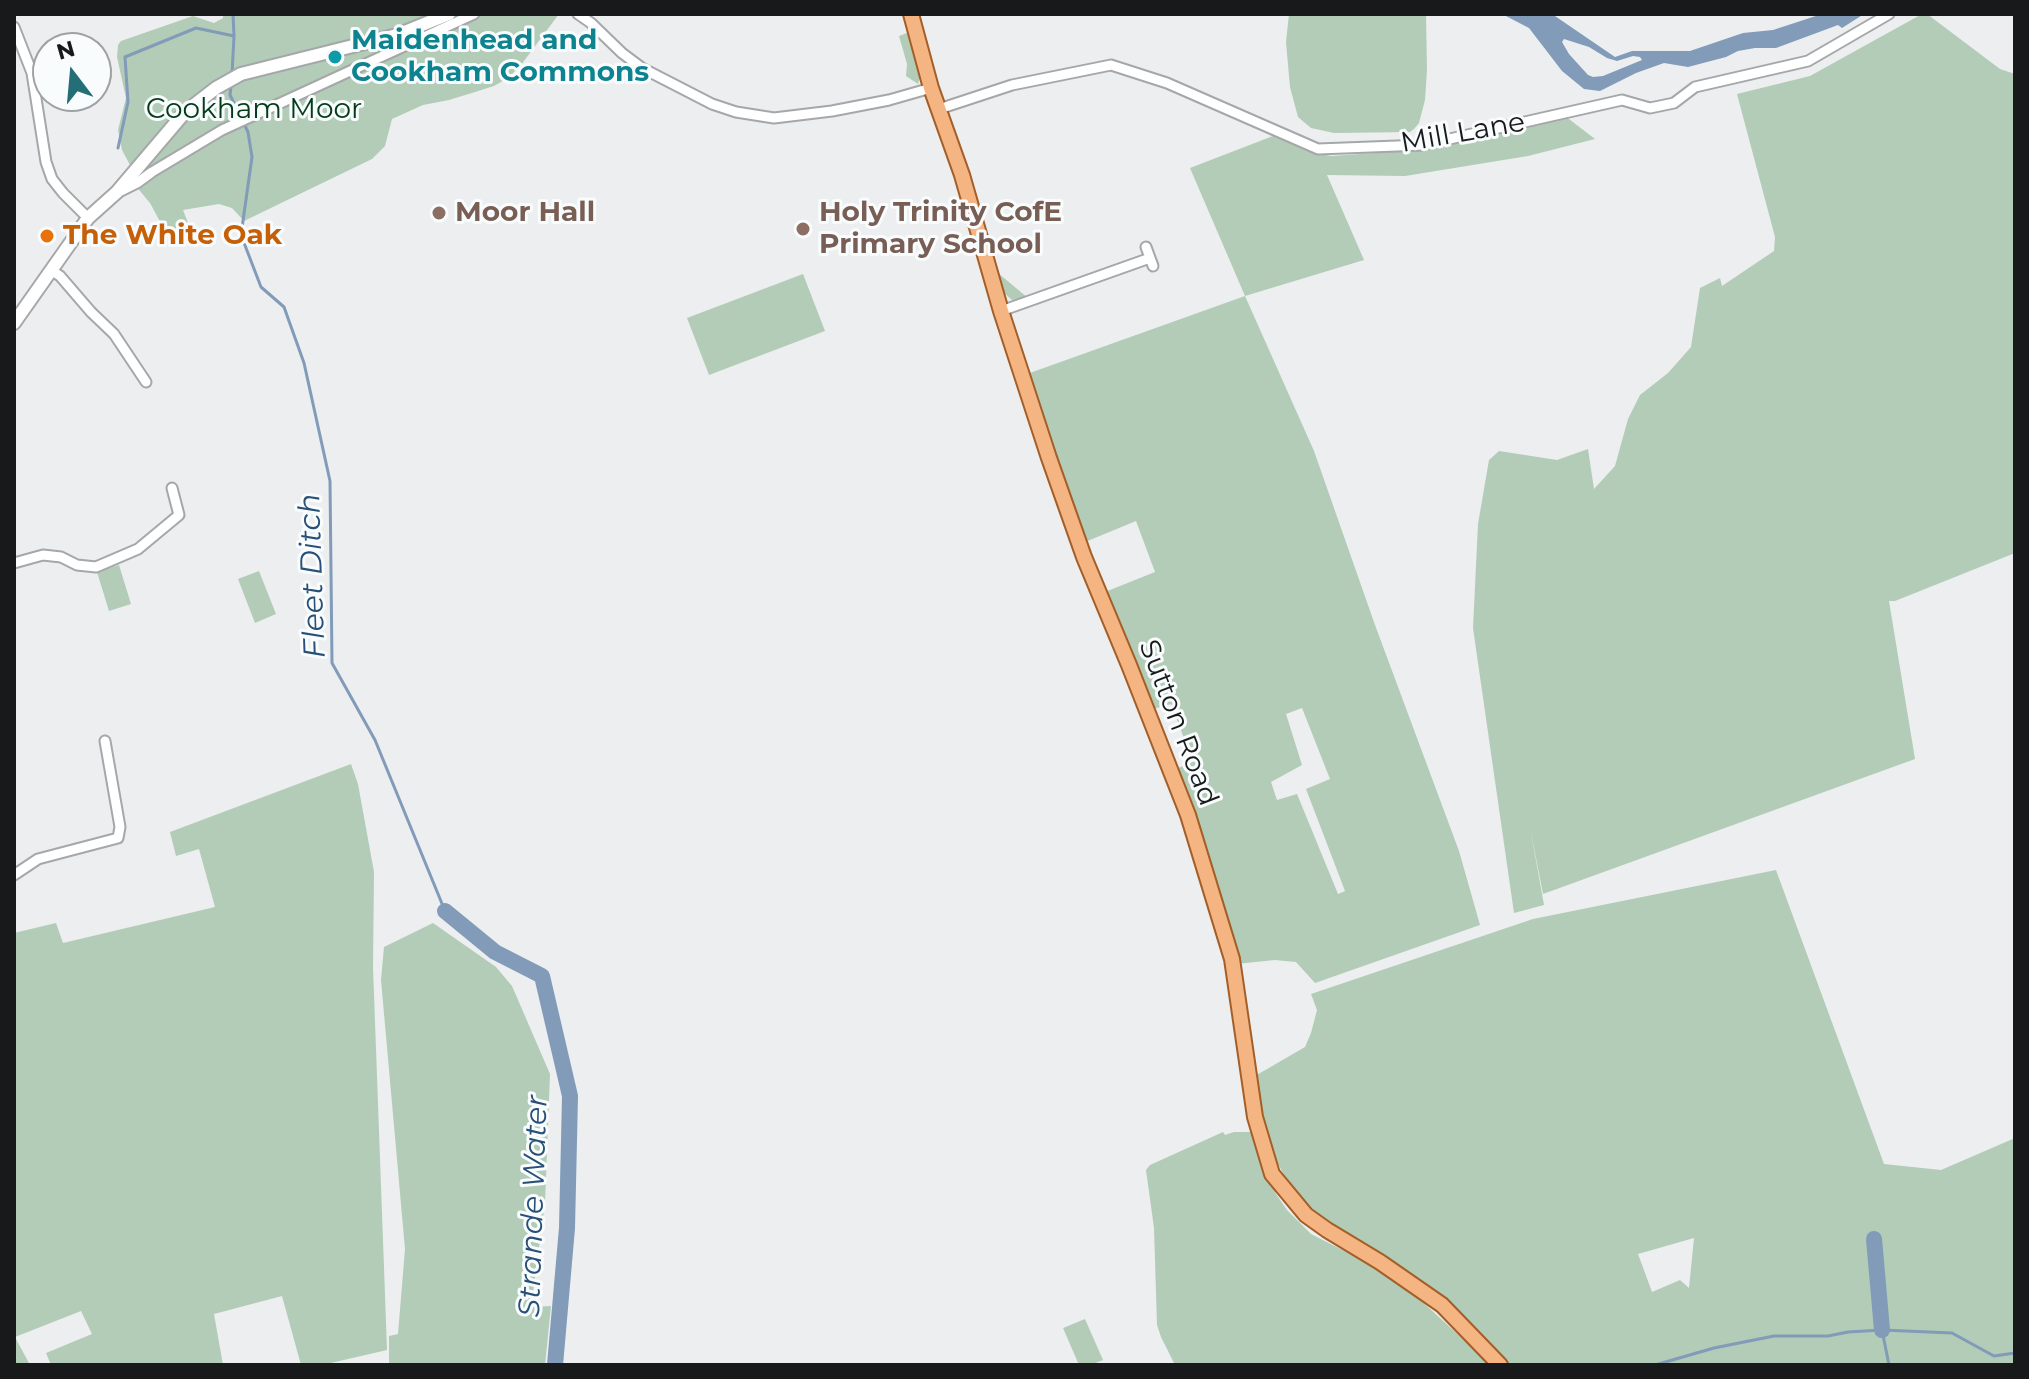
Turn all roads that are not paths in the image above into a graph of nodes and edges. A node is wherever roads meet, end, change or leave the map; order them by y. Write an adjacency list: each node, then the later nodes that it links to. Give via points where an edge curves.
1 (449, 14): 9 (main road, via 397,35 241,74 185,112)
2 (474, 14): 9 (street, via 222,130)
3 (578, 14): 7 (street, via 642,68 736,112 774,118 832,111)
4 (911, 14): 7 (main road, Sutton Road)
5 (1889, 14): 8 (street, Mill Lane, via 1808,61 1695,87 1674,103 1650,108 1622,100 1423,145 1318,149 1167,83 1111,65 1012,85)
6 (14, 27): 10 (street, via 32,73 52,179)
7 (931, 88): 8 (main road, Sutton Road)
8 (939, 109): 13 (main road, Sutton Road)
9 (117, 192): 10 (main road)
10 (88, 218): 12 (main road)
11 (1146, 247): 13 (street, via 1152,262)
12 (51, 270): 14 (main road); 15 (street, via 114,334)
13 (1001, 311): 20 (main road, Sutton Road, via 1084,557 1192,830 1232,959 1255,1117 1272,1174 1306,1215 1442,1305)
14 (14, 323)
15 (146, 382)
16 (172, 488): 17 (street, via 179,515 138,549 96,567 43,555)
17 (14, 563)
18 (105, 741): 19 (street, via 118,838 38,859)
19 (14, 875)
20 (1500, 1365)

